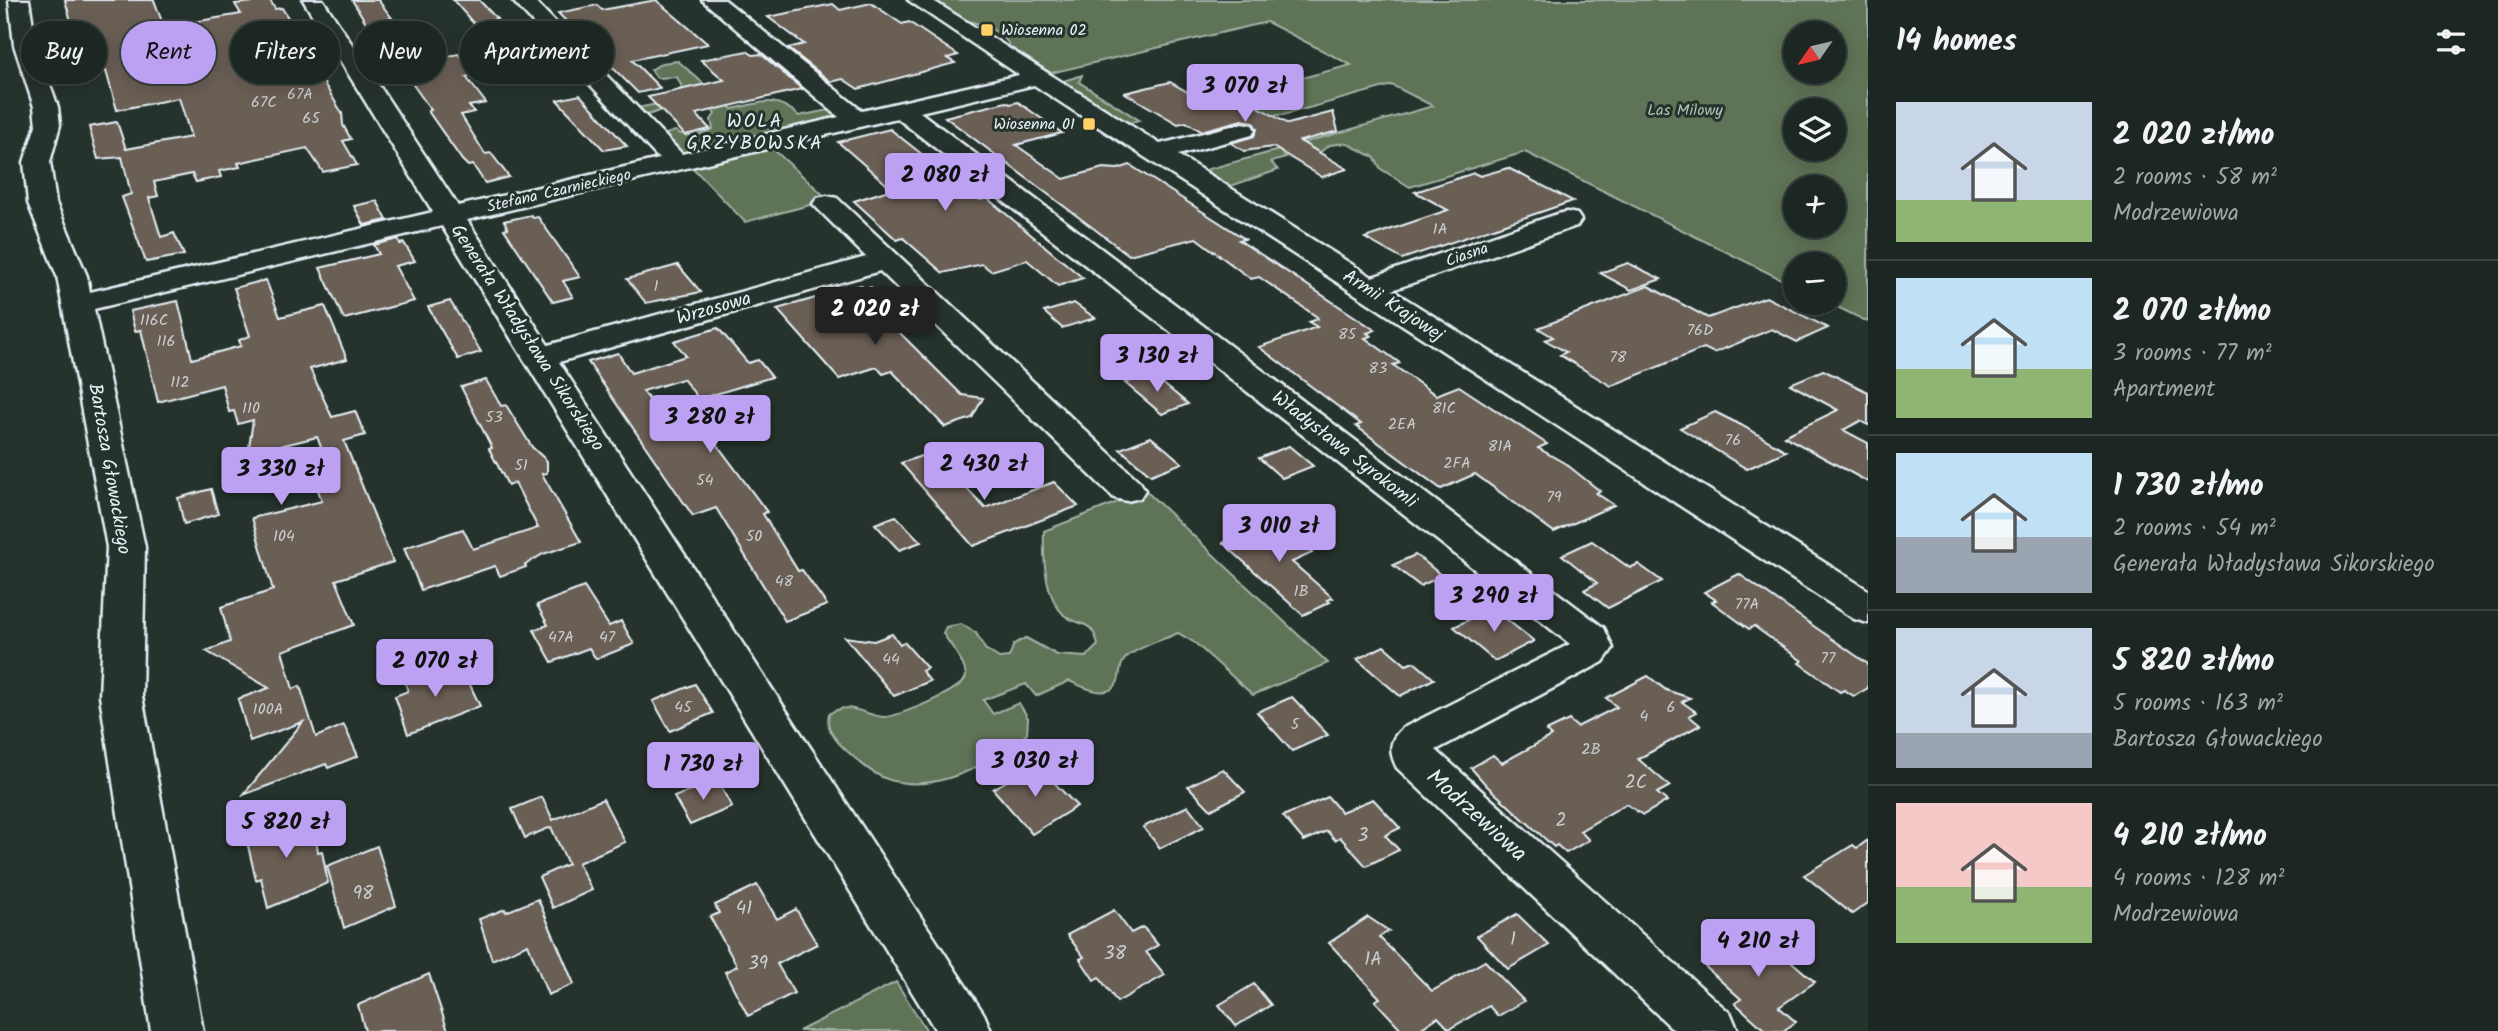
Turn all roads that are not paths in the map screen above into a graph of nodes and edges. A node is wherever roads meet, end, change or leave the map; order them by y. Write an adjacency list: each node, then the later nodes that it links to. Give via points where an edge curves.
1 (19, 0): 17 (street, Bartosza Głowackiego, via 25,45 46,107 48,125 37,162 42,203 72,276)
2 (313, 0): 13 (street, Generała Władysława Sikorskiego)
3 (522, 0): 11 (street)
4 (712, 0): 8 (street)
5 (918, 0): 6 (street, Armii Krajowej)
6 (1039, 77): 7 (street, Stefana Czarnieckiego); 10 (street, Armii Krajowej)
7 (902, 110): 8 (street, Stefana Czarnieckiego); 21 (street, Władysława Syrokomli)
8 (859, 121): 11 (street, Stefana Czarnieckiego)
9 (1243, 130): 10 (street)
10 (1155, 153): 16 (street, Armii Krajowej)
11 (677, 163): 13 (street, Stefana Czarnieckiego)
12 (827, 204): 15 (street)
13 (449, 216): 17 (street, Stefana Czarnieckiego); 18 (street, Generała Władysława Sikorskiego)
14 (1567, 220): 16 (street, Ciasna)
15 (887, 260): 18 (street, Wrzosowa); 19 (street)
16 (1367, 289): 20 (street, Armii Krajowej)
17 (78, 304): 22 (street, Bartosza Głowackiego, via 126,547 121,695)
18 (541, 357): 23 (street, Generała Władysława Sikorskiego)
19 (1128, 490)
20 (1868, 609)
21 (1586, 635): 24 (street, Modrzewiowa, via 1593,645 1589,652 1418,740 1413,744 1413,756)
22 (177, 1031)
23 (965, 1031)
24 (1712, 1031)

